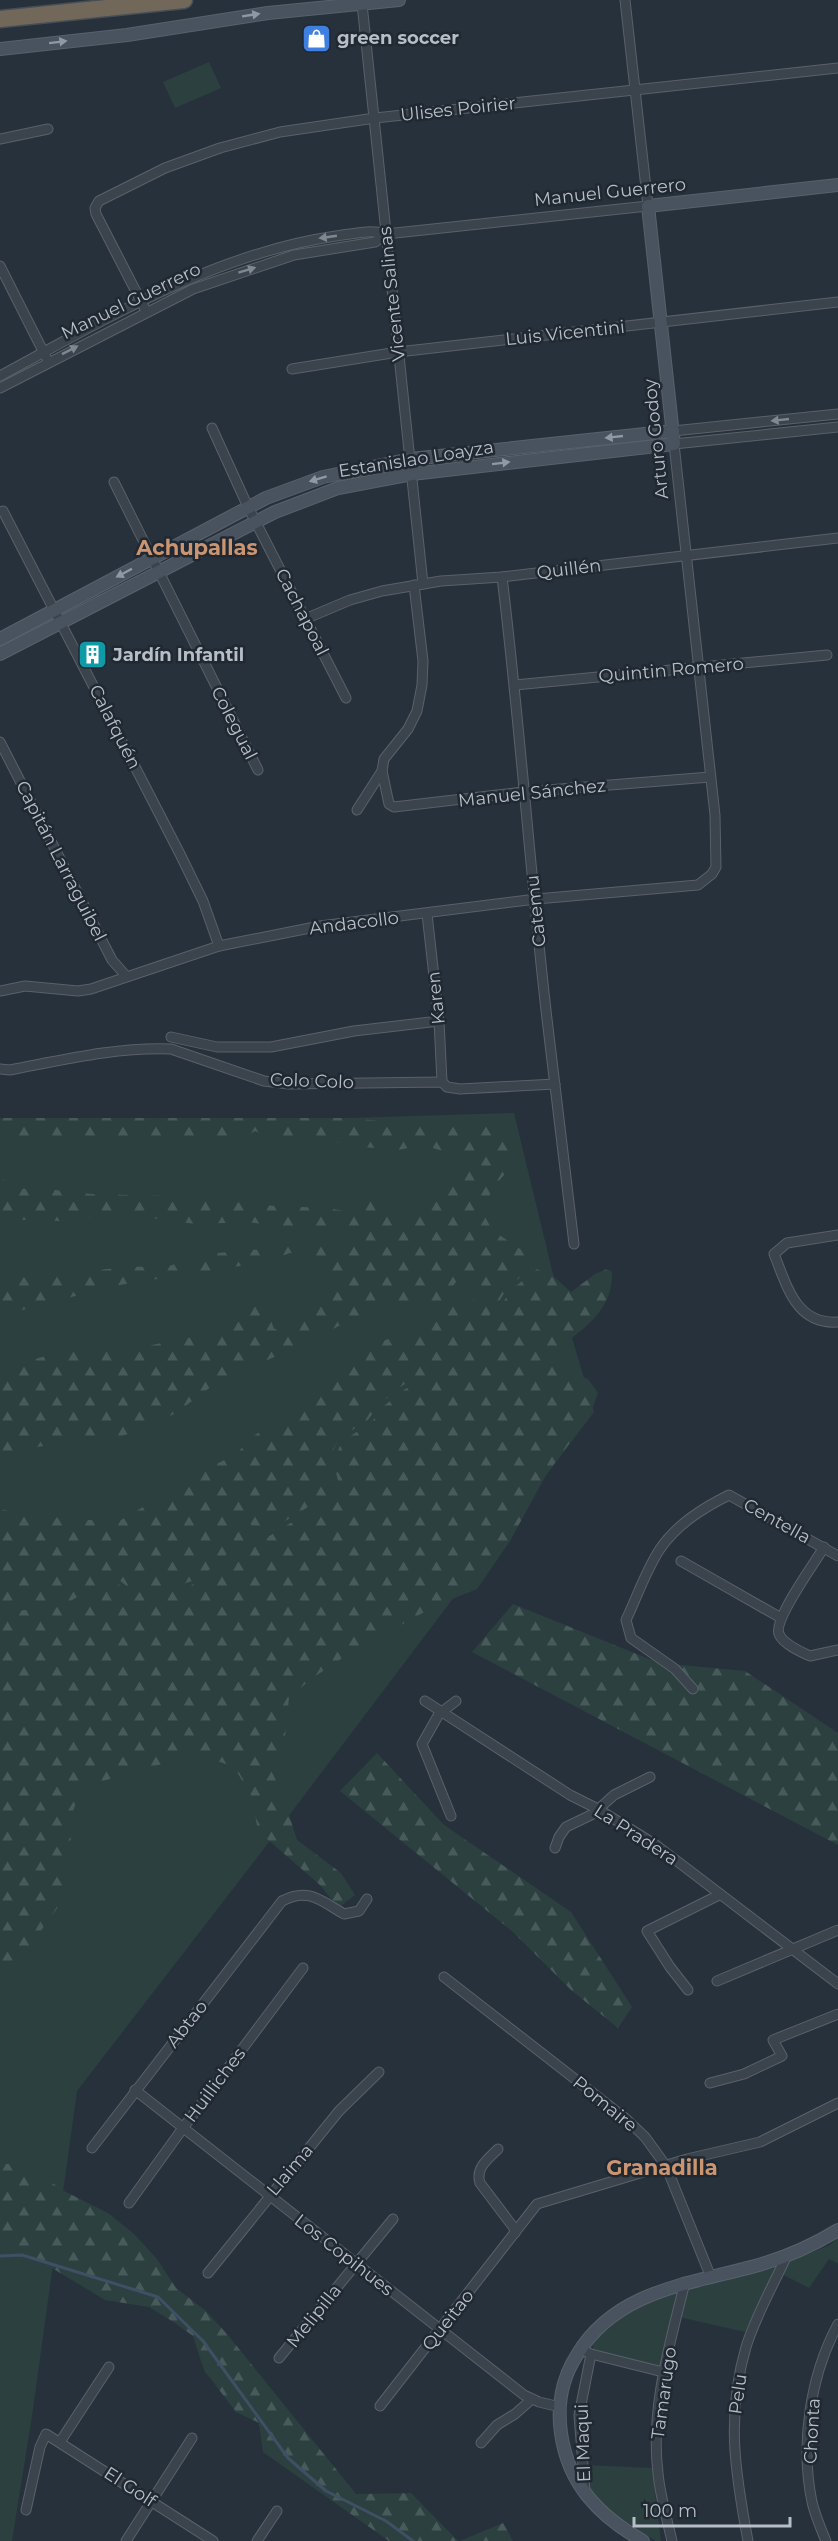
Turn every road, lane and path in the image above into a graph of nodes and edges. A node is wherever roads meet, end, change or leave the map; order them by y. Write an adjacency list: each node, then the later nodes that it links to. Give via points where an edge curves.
1 (76, 0): 6 (highway)
2 (184, 0): 7 (highway)
3 (399, 0): 5 (street)
4 (625, 0): 10 (street, Arturo Godoy)
5 (362, 4): 8 (street, one-way to 5); 11 (street, Vicente Salinas)
6 (0, 8)
7 (0, 20)
8 (0, 49)
9 (838, 68): 10 (street, Ulises Poirier)
10 (637, 90): 11 (street, Ulises Poirier); 15 (street, Arturo Godoy)
11 (375, 118): 16 (street, Vicente Salinas); 19 (street, Ulises Poirier, via 280,132 220,148 165,168 99,201 96,214)
12 (48, 129): 13 (street)
13 (0, 140)
14 (838, 185): 15 (street, Manuel Guerrero)
15 (648, 206): 16 (street, Manuel Guerrero); 20 (street, Arturo Godoy)
16 (386, 234): 19 (street, Manuel Guerrero, via 375,242 294,255); 22 (street, Vicente Salinas)
17 (0, 266): 21 (street)
18 (838, 302): 20 (street, Luis Vicentini)
19 (144, 307): 21 (street, Manuel Guerrero); 23 (street, Manuel Guerrero, one-way to 19)
20 (661, 322): 22 (street, Luis Vicentini); 30 (street, Arturo Godoy)
21 (43, 352): 23 (street); 25 (street, Manuel Guerrero)
22 (398, 352): 24 (street, Luis Vicentini); 31 (street, Vicente Salinas)
23 (48, 362): 26 (street, Manuel Guerrero)
24 (292, 369)
25 (0, 376)
26 (0, 388)
27 (838, 414): 30 (street, Estanislao Loayza, one-way to 30)
28 (838, 427): 30 (street, Estanislao Loayza)
29 (212, 428): 34 (street, Cachapoal)
30 (673, 438): 31 (street, Estanislao Loayza, one-way to 31); 32 (street, Estanislao Loayza, one-way to 30); 38 (street, Arturo Godoy)
31 (411, 459): 32 (street, Vicente Salinas); 34 (street, Estanislao Loayza, one-way to 34, via 323,477)
32 (412, 474): 36 (street, Estanislao Loayza, via 338,488); 42 (street, Vicente Salinas)
33 (114, 482): 39 (street, Colegual)
34 (248, 507): 36 (street, Cachapoal); 39 (street, Estanislao Loayza)
35 (3, 511): 43 (street, Calafquén)
36 (255, 521): 40 (street, Estanislao Loayza); 44 (street, Cachapoal)
37 (838, 538): 38 (street, Quillén)
38 (687, 556): 41 (street, Quillén); 49 (street, Arturo Godoy)
39 (151, 559): 40 (street, Colegual); 43 (street, Estanislao Loayza, one-way to 43)
40 (157, 572): 45 (street, Estanislao Loayza); 54 (street, Colegual)
41 (502, 577): 42 (street, Quillén); 50 (street, Catemu)
42 (419, 585): 44 (street, Quillén, via 350,600); 53 (street, Vicente Salinas, via 423,661 417,711)
43 (54, 609): 45 (street, Calafquén); 46 (street, Estanislao Loayza)
44 (305, 619): 51 (street, Cachapoal)
45 (61, 622): 47 (street, Estanislao Loayza); 61 (street, Calafquén, via 203,901)
46 (0, 639)
47 (0, 654)
48 (827, 655): 49 (street, Quintin Romero)
49 (697, 668): 50 (street, Quintin Romero); 55 (street, Arturo Godoy)
50 (515, 685): 56 (street, Catemu)
51 (346, 698)
52 (0, 742): 62 (street, Capitán Larraguibel, via 112,960)
53 (382, 767): 56 (street, Manuel Sánchez, via 387,799 394,807); 57 (street)
54 (258, 770)
55 (710, 777): 56 (street, Manuel Sánchez); 58 (street, Arturo Godoy, via 715,815 716,867)
56 (524, 792): 59 (street, Catemu)
57 (357, 810)
58 (712, 874): 59 (street, Andacollo, via 698,885)
59 (536, 900): 60 (street, Andacollo); 68 (street, Catemu)
60 (427, 914): 61 (street, Andacollo, via 320,926); 64 (street, Karen)
61 (219, 946): 62 (street, Andacollo)
62 (126, 976): 63 (street, Andacollo, via 78,991 25,986)
63 (0, 991)
64 (439, 1021): 65 (street, Colo Colo, via 354,1031 271,1047 217,1047); 67 (street, Karen)
65 (171, 1036)
66 (0, 1070): 67 (street, Colo Colo, via 155,1048 171,1049 264,1081)
67 (442, 1082): 68 (street, Colo Colo, via 460,1089)
68 (555, 1084): 70 (street, Catemu)
69 (838, 1235): 71 (street, via 787,1244 774,1254 795,1304 822,1323)
70 (574, 1244)
71 (838, 1322)
72 (824, 1547): 73 (street, Centella); 75 (street); 77 (street, Centella, via 729,1495 700,1510 660,1549 626,1620 631,1638 675,1669)
73 (838, 1556)
74 (681, 1561): 75 (street)
75 (781, 1618): 76 (street, via 778,1633 800,1651 810,1656)
76 (838, 1650)
77 (693, 1689)
78 (425, 1701): 80 (street, La Pradera)
79 (456, 1701): 80 (street)
80 (441, 1713): 82 (street, La Pradera); 83 (street, via 422,1744)
81 (650, 1777): 82 (street, via 614,1795)
82 (598, 1809): 84 (street, via 566,1827); 85 (street, La Pradera, via 656,1845)
83 (451, 1816)
84 (555, 1848)
85 (719, 1895): 88 (street, La Pradera); 93 (street, via 647,1931)
86 (367, 1899): 97 (street, Abtao, via 359,1911 344,1914 308,1894 282,1901)
87 (838, 1930): 88 (street)
88 (792, 1950): 91 (street); 92 (street, La Pradera)
89 (303, 1968): 99 (street, Huilliches)
90 (444, 1977): 102 (street, Pomaire, via 625,2118)
91 (717, 1981)
92 (838, 1984)
93 (688, 1990)
94 (838, 2014): 96 (street, via 773,2040 782,2056 744,2074)
95 (379, 2073): 103 (street, Llaima, via 339,2111)
96 (710, 2083)
97 (135, 2090): 99 (street, Los Copihues); 100 (street, Abtao)
98 (838, 2103): 102 (street, via 760,2142)
99 (183, 2128): 103 (street, Los Copihues); 104 (street, Huilliches)
100 (92, 2148)
101 (498, 2149): 107 (street, via 477,2175)
102 (666, 2166): 107 (street, Queitao, via 537,2204); 111 (street, Pomaire)
103 (269, 2195): 109 (street, Los Copihues); 110 (street, Llaima)
104 (129, 2203)
105 (393, 2219): 109 (street, Melipilla)
106 (838, 2230): 108 (street)
107 (515, 2233): 114 (street, Queitao)
108 (787, 2255): 111 (street); 134 (street, Pelu, via 747,2345 738,2383 735,2476)
109 (356, 2264): 114 (street, Los Copihues); 116 (street, Melipilla)
110 (208, 2273)
111 (710, 2275): 112 (street)
112 (685, 2282): 115 (street, via 618,2311 603,2322); 118 (street, Tamarugo)
113 (838, 2324): 135 (street, Chonta, via 825,2349 812,2399 807,2447 812,2503)
114 (440, 2330): 119 (street, Los Copihues); 120 (street, Queitao)
115 (586, 2351): 118 (street); 121 (street, via 564,2382); 125 (street, El Maqui, via 579,2415)
116 (279, 2358)
117 (109, 2367): 123 (street)
118 (663, 2372): 133 (street, Tamarugo, via 656,2434 658,2474)
119 (532, 2399): 121 (street, Los Copihues); 124 (street, via 497,2425)
120 (380, 2406)
121 (560, 2407): 125 (street, via 562,2446)
122 (192, 2438): 126 (street)
123 (60, 2442): 126 (street, El Golf); 127 (street, El Golf, via 46,2434)
124 (481, 2443)
125 (586, 2496): 132 (street)
126 (152, 2501): 129 (street); 130 (street, El Golf)
127 (26, 2510)
128 (277, 2511): 131 (street)
129 (126, 2541)
130 (213, 2541)
131 (257, 2541)
132 (643, 2541)
133 (672, 2541)
134 (748, 2541)
135 (826, 2541)

